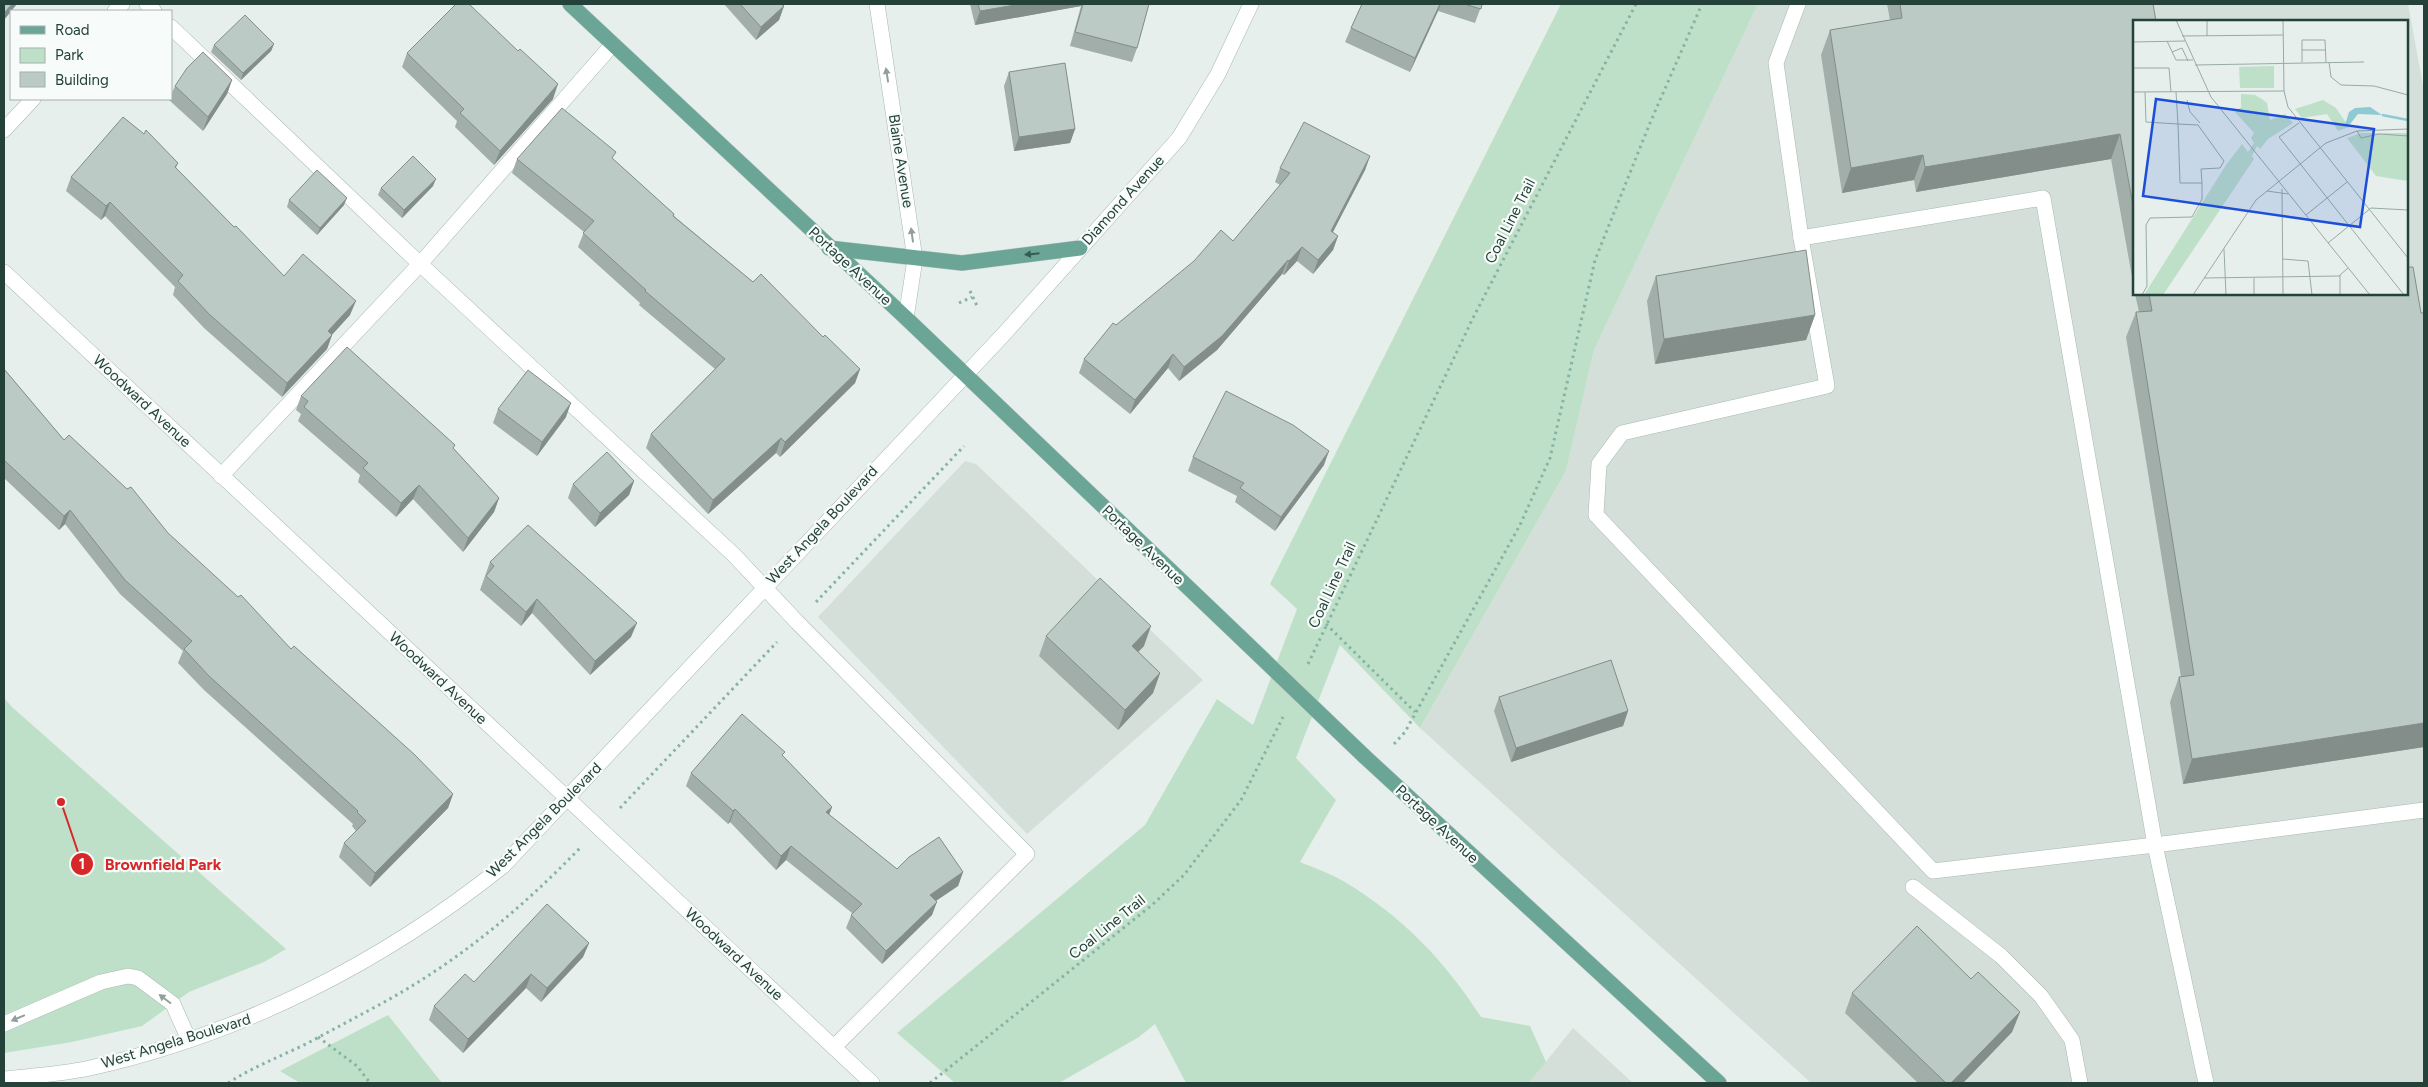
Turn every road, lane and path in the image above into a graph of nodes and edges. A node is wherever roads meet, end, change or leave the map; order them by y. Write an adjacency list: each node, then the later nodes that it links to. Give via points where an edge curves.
1 (570, 4): 8 (main road, Portage Avenue)
2 (877, 4): 14 (street, Blaine Avenue, one-way to 2)
3 (1251, 4): 13 (street, Diamond Avenue, via 1218,74 1179,138)
4 (1636, 4): 23 (path, Coal Line Trail, via 1473,318)
5 (1702, 4): 26 (path, via 1595,260 1550,458 1520,526)
6 (1798, 4): 11 (street, via 1776,63)
7 (172, 28): 15 (street)
8 (614, 44): 12 (main road, Portage Avenue); 15 (street)
9 (32, 100): 10 (street)
10 (4, 130)
11 (1800, 238): 30 (street, via 2043,198); 30 (street, via 1827,386 1622,433 1599,464 1596,515 1933,870)
12 (829, 248): 14 (main road); 19 (main road, Portage Avenue)
13 (1080, 248): 14 (main road, one-way to 14, via 962,263); 20 (street, Diamond Avenue)
14 (915, 258): 19 (street, Blaine Avenue)
15 (420, 264): 21 (street); 22 (street)
16 (4, 272): 21 (street, Woodward Avenue)
17 (972, 297): 18 (path)
18 (959, 303)
19 (906, 318): 20 (main road, Portage Avenue)
20 (964, 374): 22 (street, West Angela Boulevard); 27 (main road, Portage Avenue, bridge)
21 (221, 476): 28 (street, Woodward Avenue)
22 (765, 586): 28 (street, West Angela Boulevard); 36 (street, via 1027,854)
23 (1326, 624): 24 (path, Coal Line Trail); 26 (path)
24 (1306, 667)
25 (1287, 710): 41 (path, Coal Line Trail, via 1241,800 1184,875 1152,905)
26 (1415, 712): 27 (path, via 1405,732)
27 (1369, 762): 42 (main road, Portage Avenue)
28 (567, 798): 35 (street, West Angela Boulevard, via 503,866 457,903 388,949 258,1015); 36 (street, Woodward Avenue)
29 (2424, 810): 30 (street)
30 (2155, 846): 44 (street)
31 (565, 864): 34 (path, via 523,906 454,959 386,1001)
32 (1913, 887): 43 (street, via 2001,956 2041,996 2072,1040)
33 (4, 1024): 35 (street, one-way to 33, via 173,1004 138,978 128,976 101,982)
34 (318, 1037): 38 (path, via 263,1062); 39 (path, via 357,1066)
35 (188, 1040): 37 (street, West Angela Boulevard, via 89,1068)
36 (834, 1048): 40 (street, Woodward Avenue)
37 (4, 1079)
38 (228, 1083)
39 (370, 1083)
40 (872, 1083)
41 (930, 1083)
42 (1719, 1083)
43 (2080, 1083)
44 (2206, 1083)

